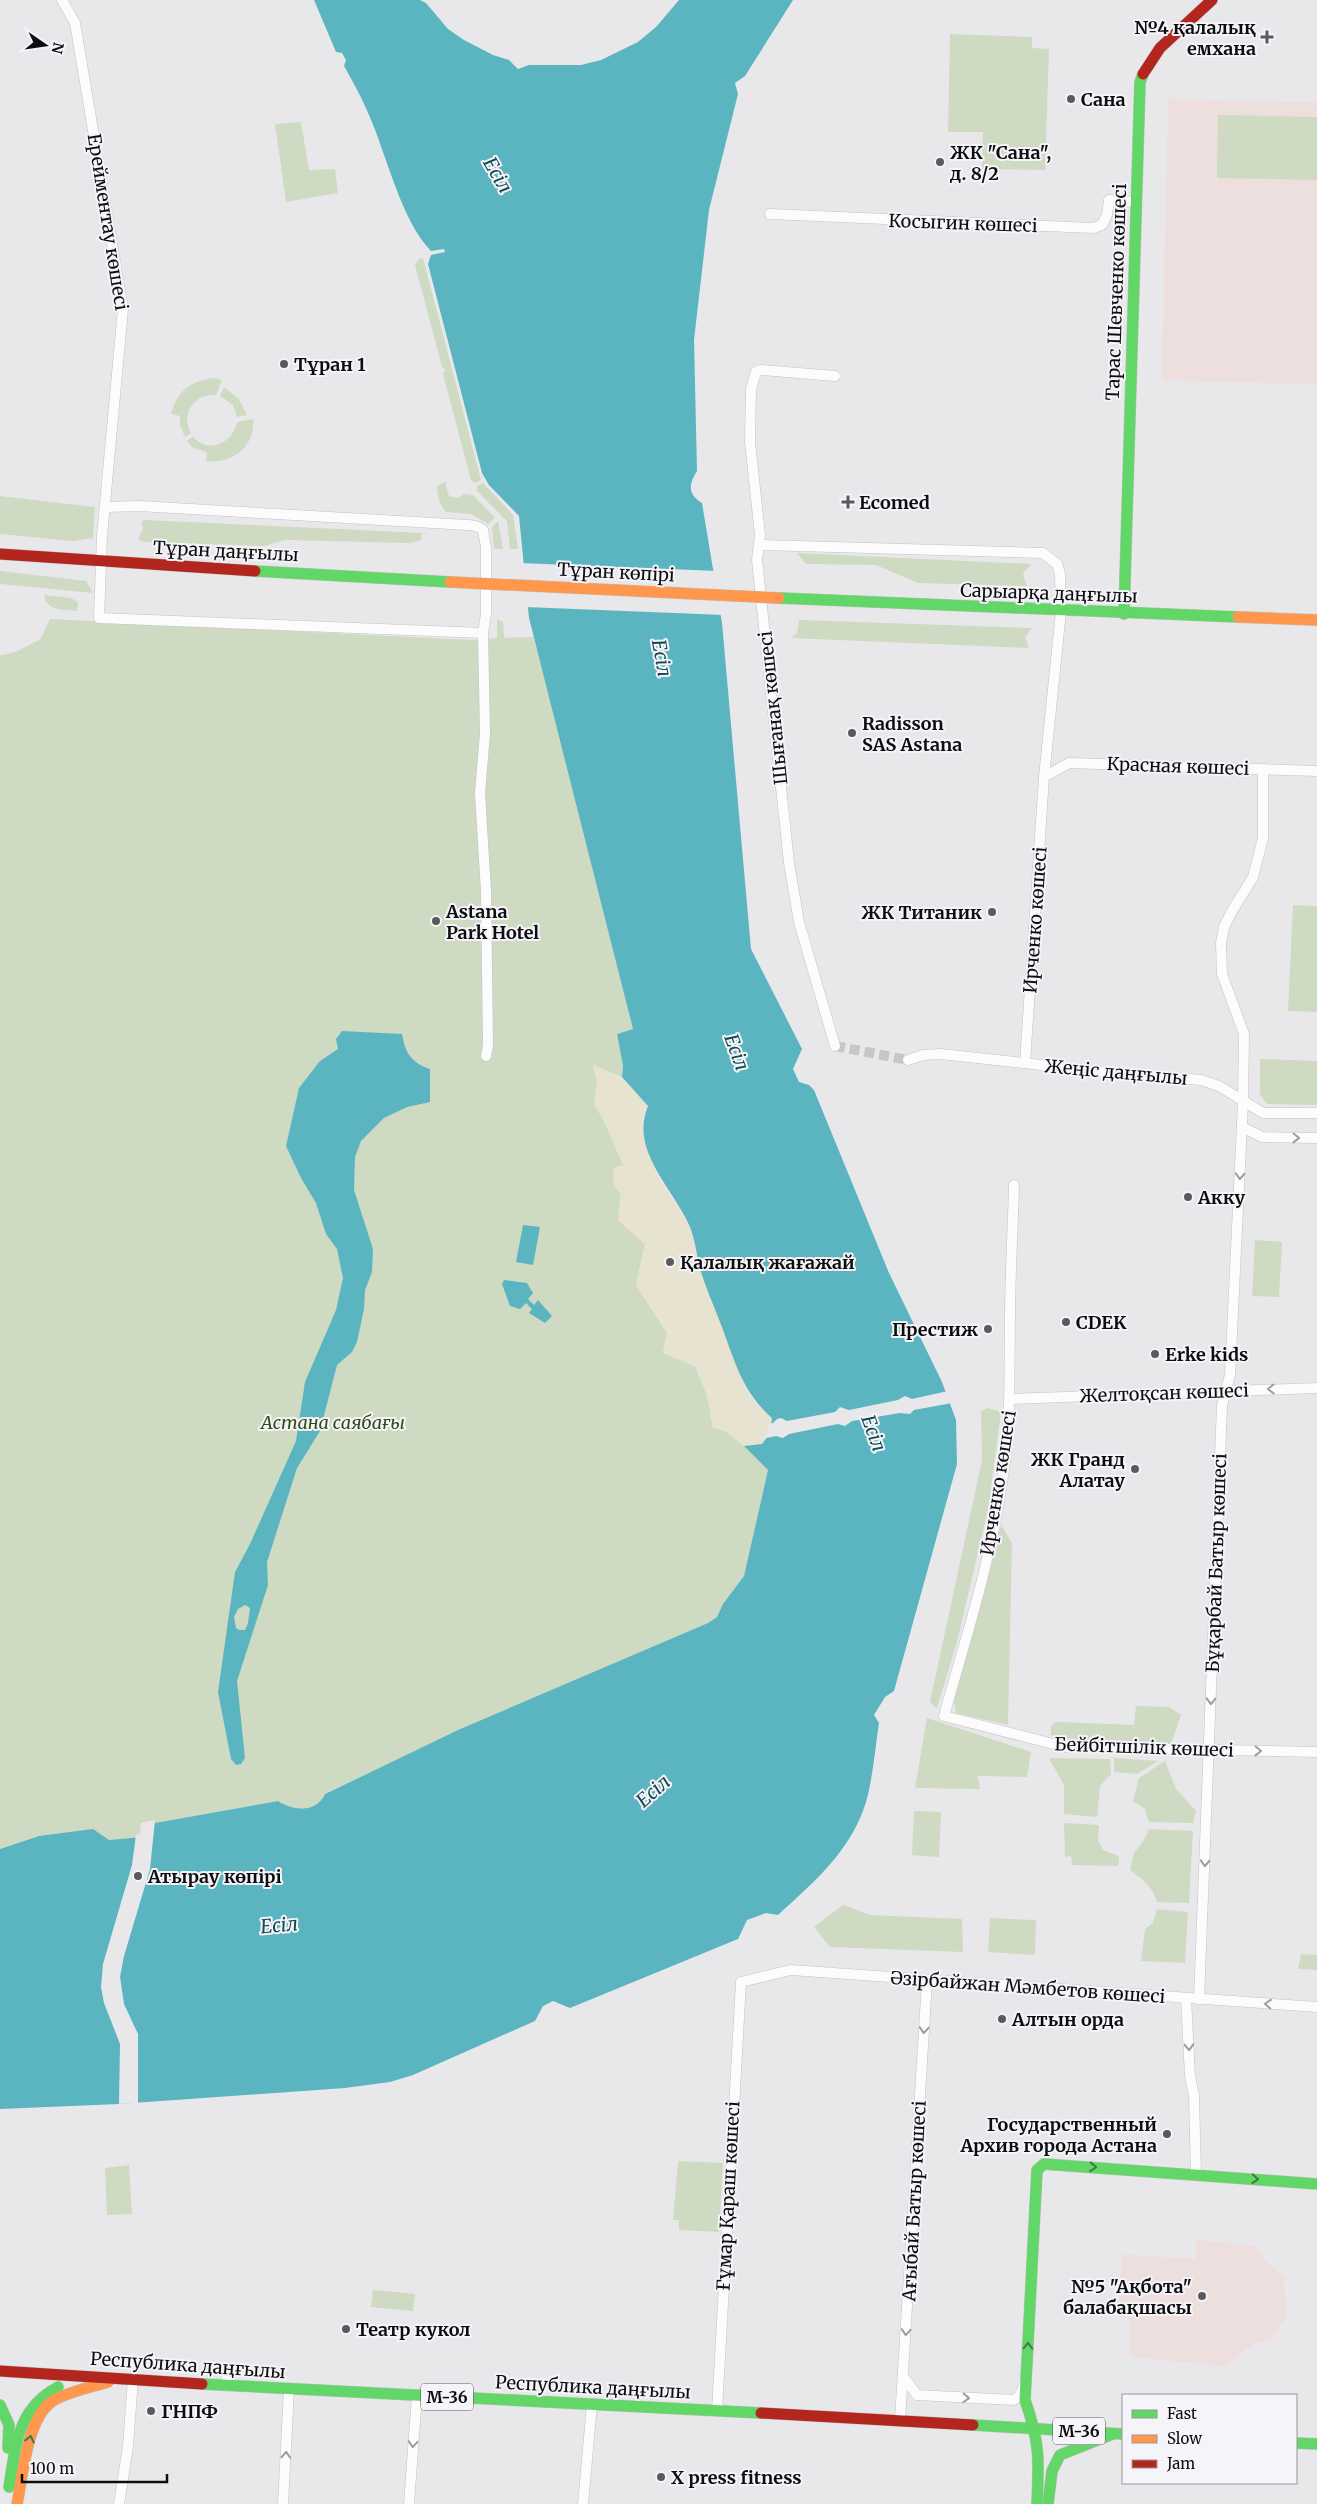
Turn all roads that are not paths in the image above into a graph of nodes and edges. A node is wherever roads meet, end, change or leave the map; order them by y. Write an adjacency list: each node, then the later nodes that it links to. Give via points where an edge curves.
1 (62, 0): 6 (street, Ерейментау көшесі, via 75,23 123,310)
2 (1212, 0): 3 (main road, Тарас Шевченко көшесі, via 1152,54 1144,68 1140,82)
3 (1136, 202): 4 (street, Косыгин көшесі, via 1109,200 1102,225 1093,228); 13 (main road, Тарас Шевченко көшесі)
4 (770, 214)
5 (835, 376): 7 (street, Шығанақ көшесі, via 761,370 754,374 750,389 750,433)
6 (106, 507): 9 (street, Ерейментау көшесі); 15 (street, via 139,506 476,526 485,535 486,547)
7 (761, 545): 12 (street, Ирченко көшесі, via 1043,553 1057,564); 19 (street, Шығанақ көшесі, via 758,560 790,863 799,922)
8 (0, 554): 9 (main road, Тұран даңғылы)
9 (102, 561): 10 (main road, Тұран даңғылы); 15 (street, Ерейментау көшесі, via 99,618)
10 (450, 582): 11 (main road, Тұран көпірі, bridge)
11 (779, 598): 12 (main road, Сарыарқа даңғылы)
12 (1061, 611): 13 (main road, Сарыарқа даңғылы); 18 (street, Ирченко көшесі)
13 (1124, 614): 14 (main road, Сарыарқа даңғылы)
14 (1317, 620)
15 (483, 633): 20 (street, via 485,733 480,793 486,892)
16 (1263, 769): 17 (street, Красная көшесі); 18 (street, Красная көшесі, via 1070,763); 23 (street, Бұқарбай Батыр көшесі, via 1264,838 1253,877 1224,927 1221,943 1222,974 1244,1034)
17 (1317, 771)
18 (1044, 777): 22 (street, Ирченко көшесі)
19 (835, 1046)
20 (486, 1056)
21 (908, 1060): 22 (street, Жеңіс даңғылы, via 941,1054)
22 (1025, 1063): 23 (street, Жеңіс даңғылы, via 1201,1080 1219,1086)
23 (1243, 1102): 24 (street, Жеңіс даңғылы, via 1263,1113); 25 (street, Бұқарбай Батыр көшесі)
24 (1317, 1113)
25 (1242, 1127): 26 (street, one-way to 26, via 1262,1137); 29 (street, Бұқарбай Батыр көшесі, one-way to 29, via 1230,1375)
26 (1317, 1138)
27 (1014, 1185): 30 (street, Ирченко көшесі)
28 (1317, 1388): 29 (street, Желтоқсан көшесі, one-way to 29)
29 (1225, 1390): 30 (street, Желтоқсан көшесі); 32 (street, Бұқарбай Батыр көшесі, one-way to 32)
30 (1010, 1399): 31 (street, Ирченко көшесі, via 1004,1468 993,1534)
31 (944, 1716): 32 (street, Бейбітшілік көшесі, via 1065,1747)
32 (1210, 1750): 33 (street, Бейбітшілік көшесі, one-way to 33); 37 (street, Бұқарбай Батыр көшесі, one-way to 37)
33 (1317, 1752)
34 (927, 1981): 35 (street, Әзірбайжан Мәмбетов көшесі, via 791,1970); 36 (street, Әзірбайжан Мәмбетов көшесі); 43 (street, Ағыбай Батыр көшесі, one-way to 43)
35 (741, 1982): 52 (street, Ғұмар Қараш көшесі)
36 (1186, 1998): 37 (street, Әзірбайжан Мәмбетов көшесі); 39 (street, one-way to 39)
37 (1199, 1999): 38 (street, Әзірбайжан Мәмбетов көшесі, one-way to 37)
38 (1317, 2007)
39 (1196, 2175): 40 (main road, one-way to 40); 44 (main road, one-way to 39, via 1037,2170 1044,2164)
40 (1317, 2184)
41 (0, 2371): 45 (main road, Республика даңғылы / M-36)
42 (227, 2371): 47 (street)
43 (903, 2376): 44 (street, one-way to 44, via 917,2395 1014,2400 1022,2390); 53 (street, Ағыбай Батыр көшесі)
44 (1026, 2376): 54 (main road, via 1025,2400)
45 (133, 2379): 46 (main road); 47 (main road, Республика даңғылы / M-36); 61 (street)
46 (102, 2382): 59 (main road, via 56,2388 31,2406 22,2421); 60 (main road, one-way to 46, via 32,2433 41,2413 55,2399)
47 (226, 2386): 48 (main road, Республика даңғылы / M-36)
48 (289, 2389): 49 (main road, Республика даңғылы / M-36); 62 (street, one-way to 48)
49 (417, 2396): 50 (main road, Республика даңғылы / M-36); 63 (street, one-way to 63)
50 (592, 2404): 52 (main road, Республика даңғылы / M-36); 64 (street)
51 (0, 2405): 58 (main road, via 10,2433)
52 (717, 2411): 53 (main road, Республика даңғылы / M-36)
53 (897, 2420): 54 (main road, Республика даңғылы)
54 (1035, 2428): 55 (main road, Республика даңғылы / M-36); 65 (main road, via 1030,2451); 66 (main road, via 1039,2452)
55 (1118, 2434): 67 (main road, via 1060,2455 1054,2464)
56 (1297, 2443): 57 (main road)
57 (1317, 2444)
58 (0, 2491)
59 (6, 2504)
60 (17, 2504)
61 (119, 2504)
62 (283, 2504)
63 (410, 2504)
64 (583, 2504)
65 (1027, 2504)
66 (1036, 2504)
67 (1048, 2504)

